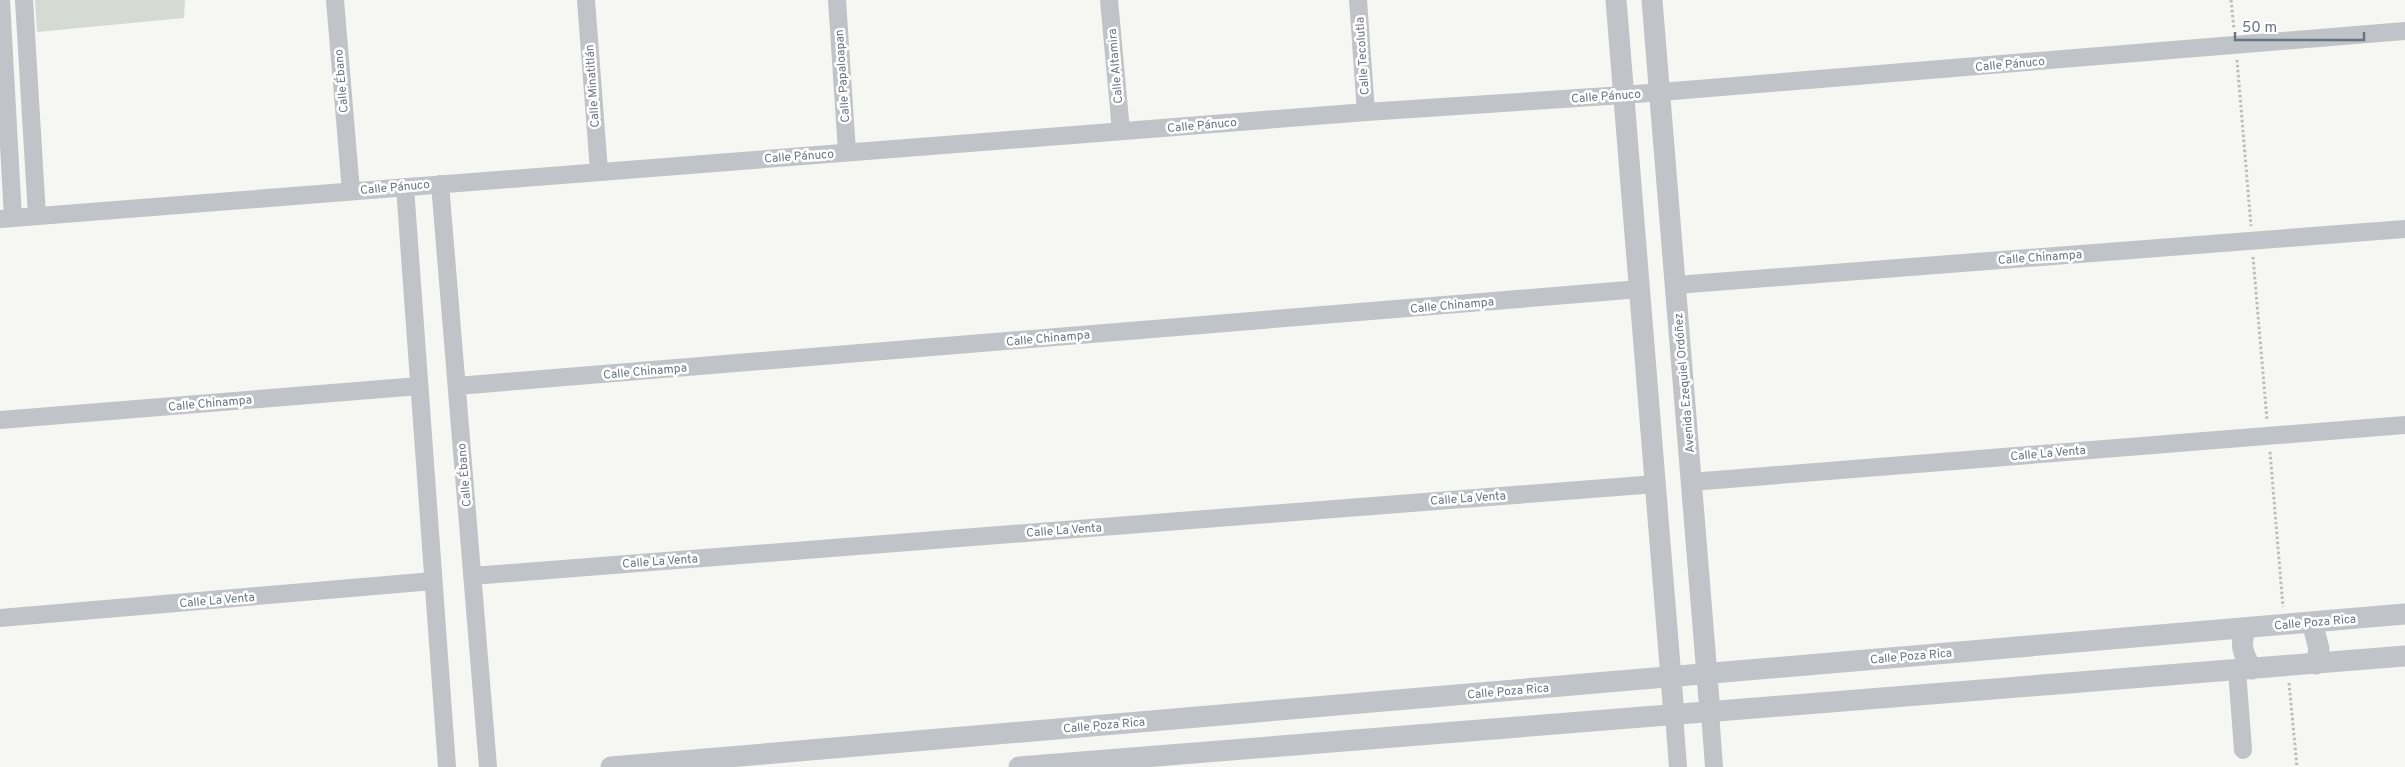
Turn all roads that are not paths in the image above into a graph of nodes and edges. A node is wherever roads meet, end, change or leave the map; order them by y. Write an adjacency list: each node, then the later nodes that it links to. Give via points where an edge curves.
1 (1, 0): 21 (street)
2 (24, 0): 20 (street)
3 (335, 0): 19 (street, Calle Ébano)
4 (586, 0): 16 (street, Calle Minatitlán)
5 (837, 0): 15 (street, Calle Papaloapan)
6 (1109, 0): 14 (street, Calle Altamira)
7 (1358, 0): 13 (street, Calle Tecolutla)
8 (1616, 0): 12 (street)
9 (1652, 0): 11 (street, Avenida Ezequiel Ordóñez)
10 (2405, 32): 11 (street, Calle Pánuco)
11 (1660, 92): 12 (street, Calle Pánuco); 23 (street, Avenida Ezequiel Ordóñez)
12 (1624, 95): 13 (street, Calle Pánuco); 24 (street)
13 (1366, 112): 14 (street, Calle Pánuco)
14 (1121, 131): 15 (street, Calle Pánuco)
15 (847, 152): 16 (street, Calle Pánuco)
16 (599, 172): 17 (street, Calle Pánuco)
17 (440, 184): 18 (street, Calle Pánuco); 26 (street, Calle Ébano)
18 (405, 187): 19 (street, Calle Pánuco); 25 (street)
19 (351, 191): 20 (street, Calle Pánuco)
20 (37, 216): 21 (street, Calle Pánuco)
21 (7, 218)
22 (2405, 229): 23 (street, Calle Chinampa)
23 (1676, 285): 29 (street, Avenida Ezequiel Ordóñez)
24 (1640, 289): 26 (street, Calle Chinampa); 30 (street)
25 (419, 386): 27 (street, Calle Chinampa); 32 (street)
26 (457, 386): 31 (street, Calle Ébano)
27 (0, 420)
28 (2405, 425): 29 (street, Calle La Venta)
29 (1691, 482): 40 (street, Avenida Ezequiel Ordóñez)
30 (1656, 484): 31 (street, Calle La Venta); 41 (street)
31 (472, 576): 50 (street, Calle Ébano)
32 (434, 582): 34 (street, Calle La Venta); 49 (street)
33 (2405, 614): 35 (street, Calle Poza Rica)
34 (0, 618)
35 (2312, 622): 36 (street, Calle Poza Rica); 38 (street, via 2320,649)
36 (2246, 628): 39 (street, via 2241,649); 40 (street, Calle Poza Rica)
37 (2405, 656): 38 (street)
38 (2316, 664): 39 (street)
39 (2245, 670): 42 (street); 46 (street)
40 (1707, 674): 41 (street, Calle Poza Rica); 42 (street, Avenida Ezequiel Ordóñez)
41 (1671, 677): 43 (street); 44 (street, Calle Poza Rica)
42 (1710, 712): 43 (street); 54 (street, Avenida Ezequiel Ordóñez)
43 (1674, 715): 47 (street); 53 (street)
44 (1134, 722): 45 (street, Calle Poza Rica); 47 (street, via 1138,741)
45 (1061, 729): 48 (street, via 1056,746); 51 (street, Calle Poza Rica)
46 (2243, 750)
47 (1132, 758): 48 (street)
48 (1062, 764): 52 (street)
49 (447, 767)
50 (488, 767)
51 (611, 767)
52 (1019, 767)
53 (1678, 767)
54 (1714, 767)

